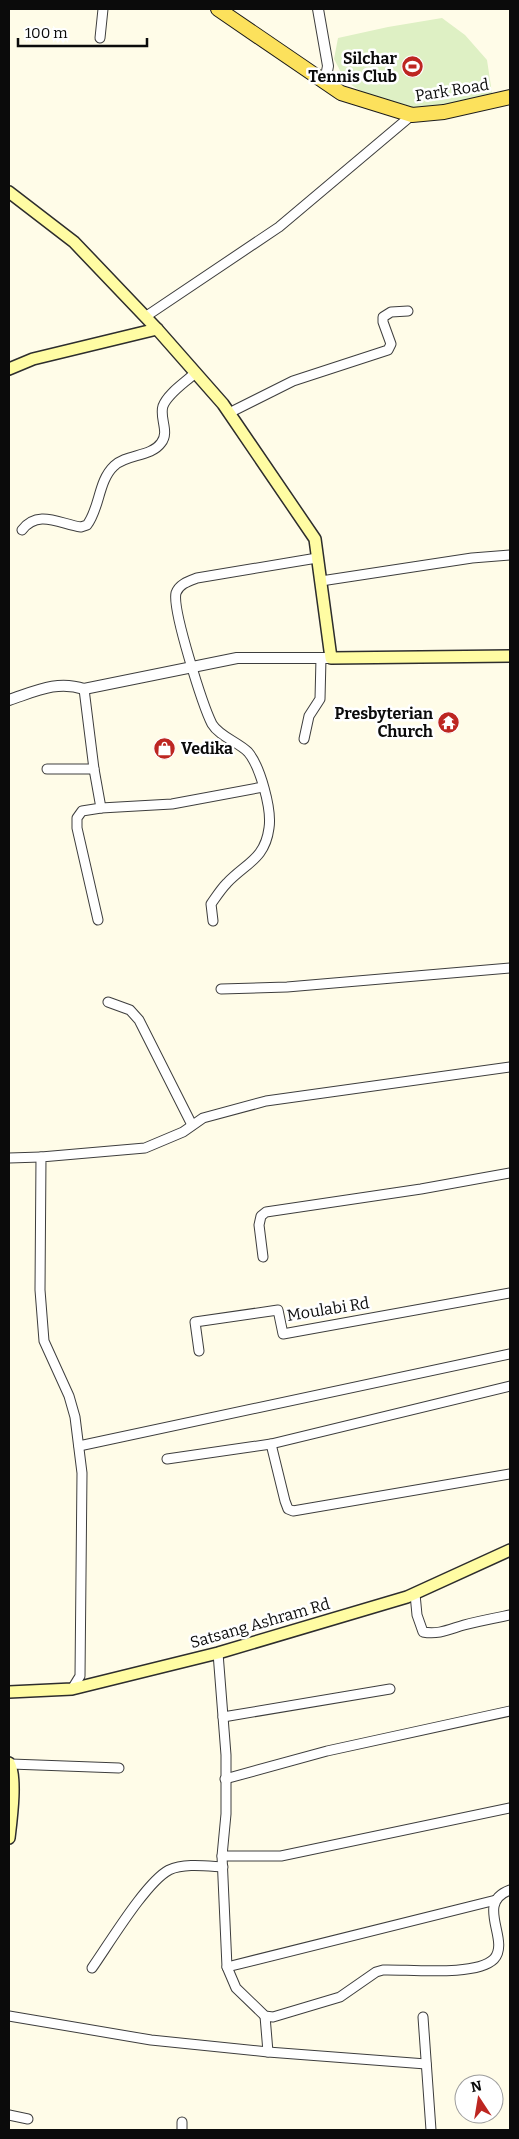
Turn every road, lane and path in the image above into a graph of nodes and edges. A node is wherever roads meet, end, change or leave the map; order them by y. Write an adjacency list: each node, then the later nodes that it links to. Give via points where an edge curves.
1 (103, 9): 4 (street)
2 (218, 9): 5 (main road, Park Road)
3 (318, 9): 5 (street, via 328,66)
4 (100, 38)
5 (325, 82): 7 (main road, Park Road, via 341,93)
6 (510, 97): 7 (main road, Park Road, via 444,112)
7 (412, 115): 10 (street, via 279,227)
8 (9, 192): 10 (main road, via 74,242)
9 (408, 311): 14 (street, via 391,312 383,318 391,344 388,350 293,381)
10 (145, 317): 11 (main road)
11 (157, 329): 12 (main road, via 33,359); 13 (main road)
12 (9, 369)
13 (195, 373): 14 (main road); 15 (street, via 164,405 165,434 162,442 156,448 115,464 108,472 87,525 35,520 28,522)
14 (229, 413): 17 (main road, via 314,539)
15 (22, 530)
16 (510, 555): 18 (street)
17 (317, 558): 18 (main road); 21 (street, via 197,578 180,586 176,593 177,615)
18 (320, 581): 20 (main road)
19 (510, 656): 20 (main road)
20 (326, 658): 21 (street, via 237,658); 24 (street, via 320,699 309,716)
21 (192, 666): 22 (street); 27 (street, via 214,726 248,752)
22 (84, 689): 23 (street, via 70,684 54,686); 26 (street)
23 (9, 700)
24 (304, 739)
25 (47, 768): 26 (street)
26 (94, 769): 28 (street)
27 (263, 787): 28 (street, via 172,804); 30 (street, via 270,827 262,852 227,883 211,904)
28 (101, 808): 29 (street, via 82,811 77,818)
29 (98, 920)
30 (213, 921)
31 (510, 968): 32 (street, via 288,987)
32 (221, 989)
33 (108, 1002): 35 (street, via 130,1010 139,1020)
34 (510, 1067): 35 (street, via 266,1101 203,1118)
35 (192, 1125): 36 (street, via 145,1148)
36 (41, 1157): 37 (street); 45 (street, via 40,1290 44,1341 69,1396)
37 (9, 1158)
38 (510, 1173): 39 (street, via 266,1212 261,1216 259,1225)
39 (264, 1258)
40 (510, 1293): 41 (street, Moulabi Rd, via 283,1334 278,1310 195,1322)
41 (198, 1351)
42 (510, 1354): 45 (street)
43 (510, 1386): 44 (street)
44 (272, 1444): 46 (street); 47 (street, via 285,1501 288,1509 293,1511)
45 (79, 1446): 53 (street, via 83,1538 80,1676)
46 (166, 1459)
47 (510, 1474)
48 (510, 1550): 49 (main road, Satsang Ashram Rd)
49 (415, 1594): 50 (street, via 423,1632 432,1634); 51 (main road, Satsang Ashram Rd)
50 (510, 1615)
51 (218, 1653): 53 (main road, Satsang Ashram Rd); 56 (street)
52 (390, 1689): 56 (street)
53 (72, 1690): 54 (main road, Satsang Ashram Rd)
54 (9, 1692)
55 (510, 1711): 59 (street, via 327,1751)
56 (223, 1718): 59 (street)
57 (10, 1763): 58 (street); 61 (main road, via 12,1806)
58 (119, 1768)
59 (226, 1779): 62 (street)
60 (510, 1808): 62 (street, via 280,1856)
61 (9, 1838)
62 (222, 1856): 63 (street)
63 (223, 1867): 66 (street); 67 (street, via 178,1867 158,1878 146,1890)
64 (510, 1890): 65 (street)
65 (496, 1900): 66 (street); 69 (street, via 493,1910 497,1952 487,1963 451,1971 383,1970 340,1997 281,2016)
66 (227, 1967): 69 (street, via 236,1988)
67 (92, 1968)
68 (9, 2016): 71 (street, via 150,2040)
69 (265, 2016): 71 (street)
70 (423, 2017): 72 (street)
71 (268, 2052): 72 (street)
72 (426, 2064): 75 (street)
73 (9, 2115): 74 (street)
74 (28, 2119)
75 (431, 2130)

